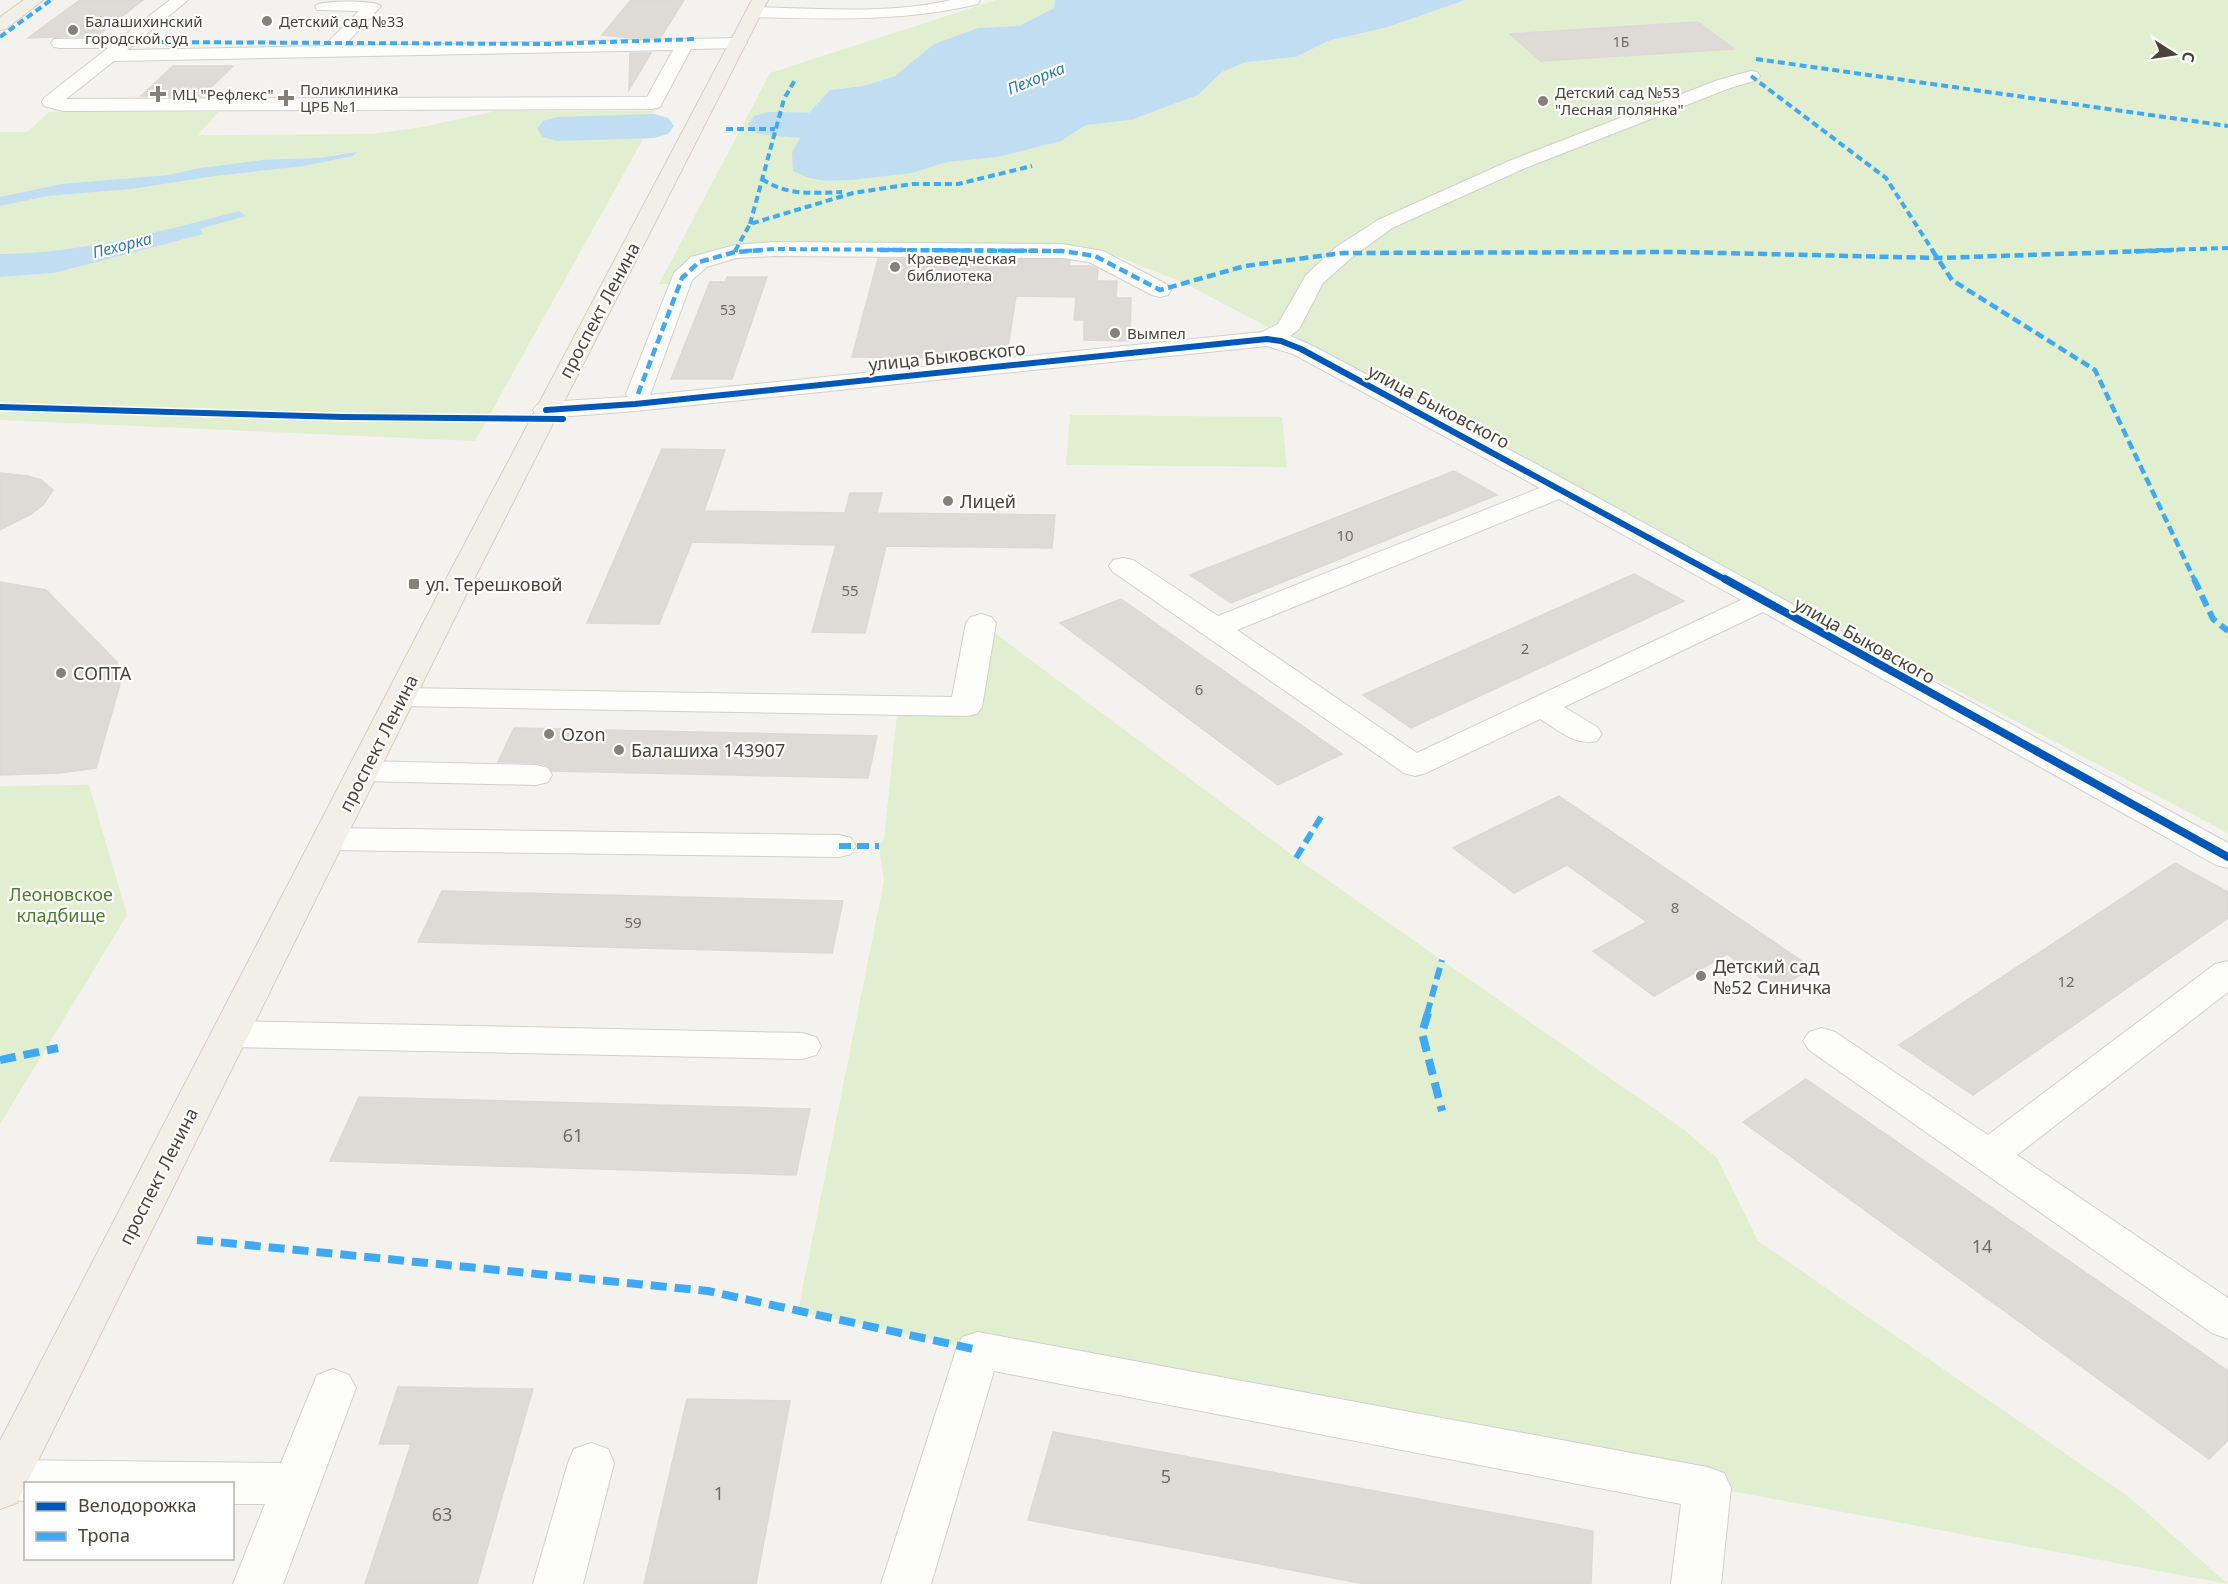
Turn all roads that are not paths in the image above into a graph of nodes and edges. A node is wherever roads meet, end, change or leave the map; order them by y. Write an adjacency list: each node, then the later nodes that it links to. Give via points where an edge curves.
1 (35, 0): 6 (main road)
2 (180, 0): 8 (street)
3 (972, 0): 5 (street, via 903,14)
4 (324, 6): 11 (street, via 373,6)
5 (756, 6): 9 (main road, проспект Ленина)
6 (0, 26)
7 (60, 43): 8 (street)
8 (126, 43): 13 (street)
9 (738, 43): 10 (street); 19 (main road, проспект Ленина)
10 (685, 44): 11 (street); 13 (street, via 653,103 51,102)
11 (329, 51): 12 (street)
12 (282, 52): 13 (street); 15 (street, via 308,68)
13 (109, 56)
14 (1734, 65): 17 (street, via 1751,76 1516,165 1385,224 1343,253 1314,280 1287,329)
15 (380, 68)
16 (1160, 290): 18 (street, via 1095,256 1062,251 735,252 699,262 682,278)
17 (1267, 339): 19 (street, улица Быковского); 20 (street, улица Быковского, via 1293,345)
18 (638, 394)
19 (546, 410): 25 (main road, проспект Ленина)
20 (1560, 489): 22 (street, улица Быковского); 24 (street)
21 (1123, 566): 24 (street)
22 (1763, 601): 26 (street); 32 (street, улица Быковского)
23 (981, 623): 25 (street, via 966,707)
24 (1215, 628): 26 (street, via 1415,766)
25 (400, 697): 28 (main road, проспект Ленина)
26 (1541, 706): 27 (street)
27 (1586, 734)
28 (363, 771): 29 (street); 30 (main road, проспект Ленина)
29 (536, 775)
30 (329, 839): 31 (street); 34 (main road, проспект Ленина)
31 (838, 846)
32 (2228, 857)
33 (2228, 973): 37 (street)
34 (230, 1034): 36 (street); 41 (main road, проспект Ленина)
35 (1822, 1041): 37 (street)
36 (802, 1046)
37 (1988, 1156): 38 (street)
38 (2228, 1321)
39 (333, 1388): 44 (street)
40 (591, 1464): 46 (street)
41 (2, 1484): 42 (street)
42 (24, 1484)
43 (234, 1484): 44 (street)
44 (298, 1484): 45 (street)
45 (258, 1584)
46 (558, 1584)
47 (906, 1584): 48 (street, via 978,1350 1707,1488)
48 (1696, 1584)

